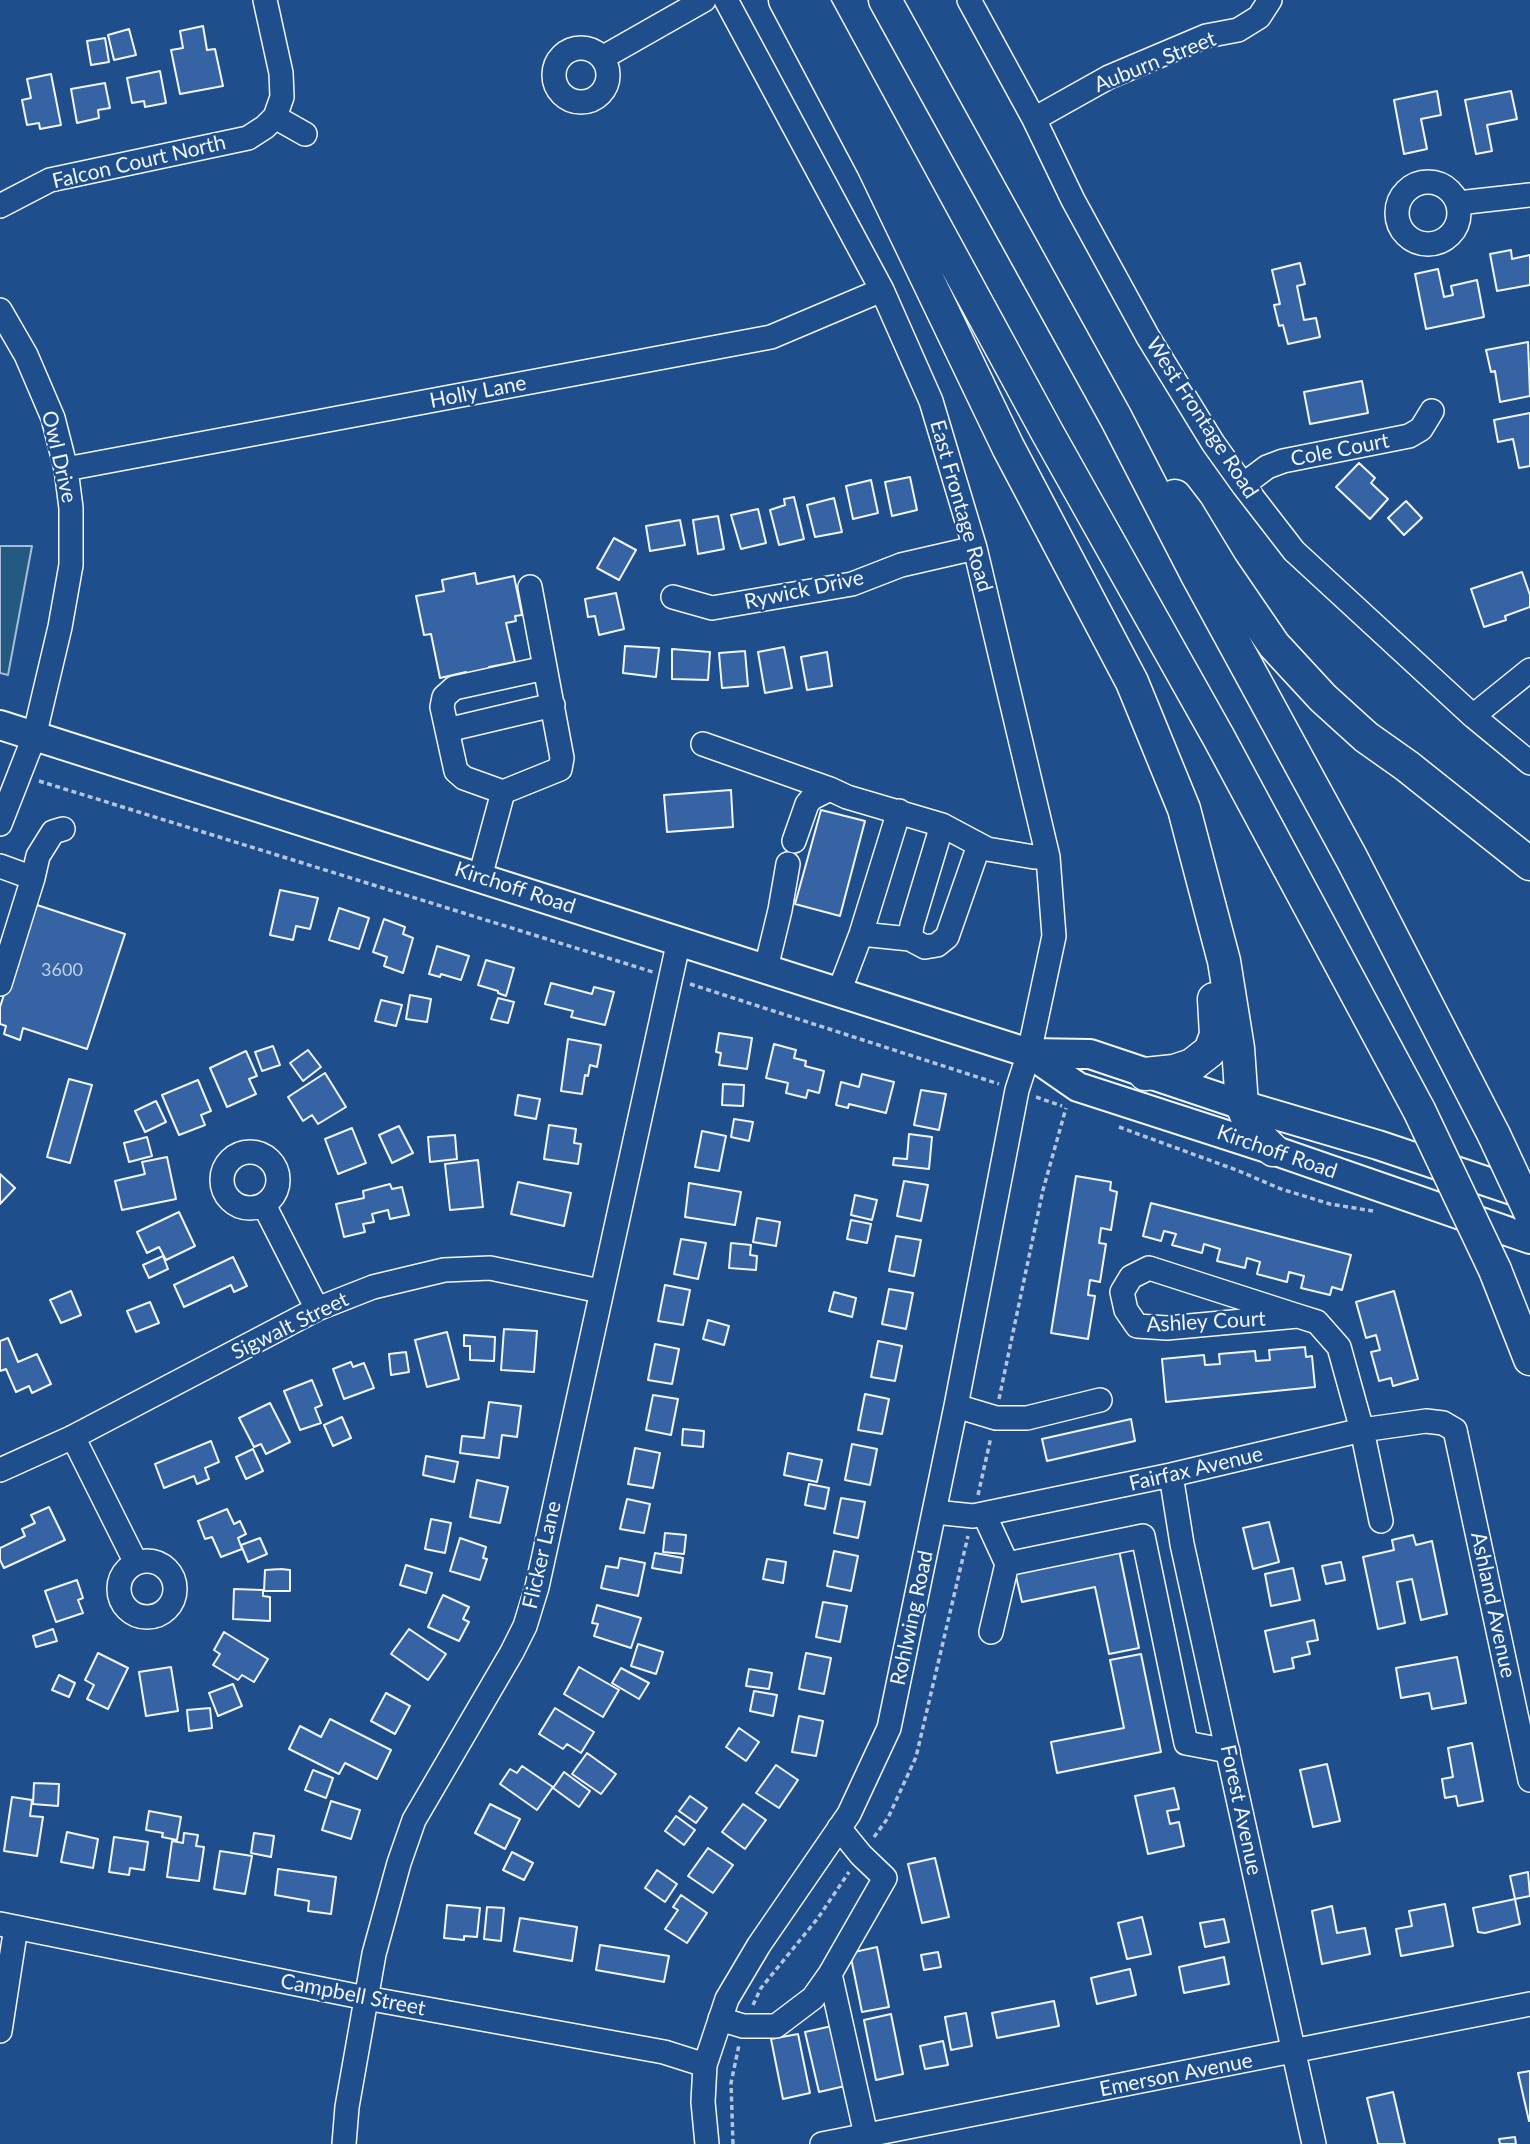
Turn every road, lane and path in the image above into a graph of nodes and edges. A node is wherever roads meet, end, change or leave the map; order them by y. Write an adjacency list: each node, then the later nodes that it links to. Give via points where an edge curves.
1 (265, 0): 10 (street, via 281,74 282,96)
2 (704, 0): 9 (street)
3 (726, 0): 16 (street, East Frontage Road)
4 (785, 0): 49 (highway, via 873,166 1008,447 1132,682 1184,809)
5 (812, 0): 71 (highway, bridge, via 1419,1110 1495,1270)
6 (885, 0): 19 (highway)
7 (969, 0): 11 (street, West Frontage Road)
8 (1270, 0): 11 (street, Auburn Street, via 1259,16 1238,30 1206,37 1109,77)
9 (602, 58)
10 (275, 117): 12 (street); 15 (street, Falcon Court North, via 248,138 50,180)
11 (1034, 119): 21 (street, West Frontage Road, via 1148,337)
12 (305, 134)
13 (1530, 195): 14 (street)
14 (1458, 203)
15 (0, 206)
16 (882, 290): 20 (street, Holly Lane, via 771,337); 22 (street, East Frontage Road, via 931,401)
17 (0, 310): 20 (street, Owl Drive, via 43,391)
18 (1432, 411): 21 (street, Cole Court, via 1421,429 1409,436 1283,461)
19 (1116, 418): 45 (highway, via 1188,513 1274,645 1323,698 1366,737); 65 (highway, bridge, via 1352,859)
20 (66, 469): 31 (street, Owl Drive, via 71,565)
21 (1243, 485): 28 (street, West Frontage Road, via 1294,551)
22 (975, 548): 24 (street, Rywick Drive, via 901,565 852,584 712,608); 43 (street, East Frontage Road)
23 (530, 587): 25 (street)
24 (673, 597)
25 (545, 668): 27 (street); 30 (street, via 454,688 444,697 442,707)
26 (1530, 670): 28 (street)
27 (553, 705): 30 (street); 36 (street, via 560,769)
28 (1474, 716): 33 (street, West Frontage Road)
29 (0, 725): 31 (main road, Kirchoff Road)
30 (447, 730): 36 (street, via 456,771)
31 (34, 737): 38 (street, Owl Drive); 47 (main road, Kirchoff Road)
32 (703, 744): 35 (street)
33 (1530, 762)
34 (51, 785): 54 (path)
35 (830, 789): 37 (street); 41 (street, via 811,798)
36 (503, 792): 47 (street)
37 (899, 811): 39 (street); 50 (street)
38 (0, 824)
39 (942, 825): 42 (street); 51 (street)
40 (62, 829): 48 (street, via 44,843)
41 (794, 841)
42 (979, 845): 43 (street); 51 (street, via 947,937 925,947)
43 (1048, 858): 57 (street, East Frontage Road, via 1054,936)
44 (788, 864): 53 (street)
45 (1530, 864)
46 (0, 866): 48 (street)
47 (480, 877): 52 (main road, Kirchoff Road)
48 (33, 878): 55 (street)
49 (1204, 886): 58 (highway, via 1216,1035 1210,1051 1192,1065); 60 (highway, via 1224,961)
50 (861, 934): 51 (street); 56 (street)
51 (910, 939)
52 (679, 940): 53 (main road, Kirchoff Road); 54 (street, Flicker Lane)
53 (766, 968): 56 (main road, Kirchoff Road)
54 (670, 978): 59 (path); 68 (street, Flicker Lane)
55 (0, 984)
56 (839, 992): 57 (main road, Kirchoff Road)
57 (1030, 1053): 58 (main road, Kirchoff Road, via 1090,1054); 62 (main road, Kirchoff Road, via 1078,1087); 73 (street, Rohlwing Road, via 1017,1090)
58 (1145, 1074): 60 (main road, Kirchoff Road)
59 (989, 1081)
60 (1242, 1105): 62 (highway, via 1252,1129); 63 (main road, Kirchoff Road, via 1378,1144)
61 (1115, 1126): 66 (path, via 1281,1189)
62 (1273, 1150): 67 (main road, Kirchoff Road)
63 (1530, 1196)
64 (264, 1205): 69 (street)
65 (1530, 1212)
66 (1385, 1213)
67 (1530, 1239)
68 (600, 1291): 69 (street, Sigwalt Street, via 490,1268 444,1270 373,1287); 92 (street, Flicker Lane, via 525,1626 414,1820 388,1898)
69 (317, 1309): 76 (street, Sigwalt Street)
70 (1298, 1316): 70 (street, Ashley Court, via 1149,1268 1131,1277 1122,1292 1136,1326 1167,1328); 74 (street, Ashley Court, via 1317,1322 1339,1347)
71 (1530, 1359)
72 (1100, 1400): 73 (street, via 1027,1418 996,1418)
73 (956, 1406): 79 (street, Rohlwing Road)
74 (1362, 1430): 75 (street, Fairfax Avenue, via 1426,1420); 78 (street, Fairfax Avenue); 81 (street, Ashley Court)
75 (1455, 1430): 88 (street, Ashland Avenue)
76 (72, 1437): 77 (street, Sigwalt Street); 84 (street)
77 (0, 1470)
78 (1171, 1475): 80 (street, Fairfax Avenue); 82 (street, Forest Avenue)
79 (935, 1512): 80 (street, Fairfax Avenue); 89 (street, Rohlwing Road, via 889,1728)
80 (984, 1514): 85 (street)
81 (1381, 1521)
82 (1182, 1544): 83 (street); 87 (street, Forest Avenue)
83 (1147, 1550): 85 (street, via 1143,1536); 87 (street, via 1186,1743)
84 (136, 1563)
85 (1007, 1564): 86 (street)
86 (991, 1632)
87 (1228, 1751): 96 (street, Forest Avenue)
88 (1530, 1780)
89 (839, 1828): 91 (street, via 885,1878); 94 (street, Rohlwing Road, via 760,1945)
90 (8, 1926): 92 (street, Campbell Street); 95 (street)
91 (830, 1974): 94 (street, via 813,1998 776,2026 743,2026); 98 (street)
92 (366, 1998): 97 (street, Campbell Street, via 664,2052); 99 (street, Flicker Lane)
93 (1530, 2004): 96 (street, Emerson Avenue)
94 (720, 2019): 97 (street, Rohlwing Road)
95 (0, 2031)
96 (1295, 2052): 98 (street, Emerson Avenue); 102 (street, Forest Avenue)
97 (705, 2065): 100 (street, Rohlwing Road)
98 (866, 2135): 101 (street, Emerson Avenue)
99 (344, 2144)
100 (708, 2144)
101 (822, 2144)
102 (1314, 2144)

